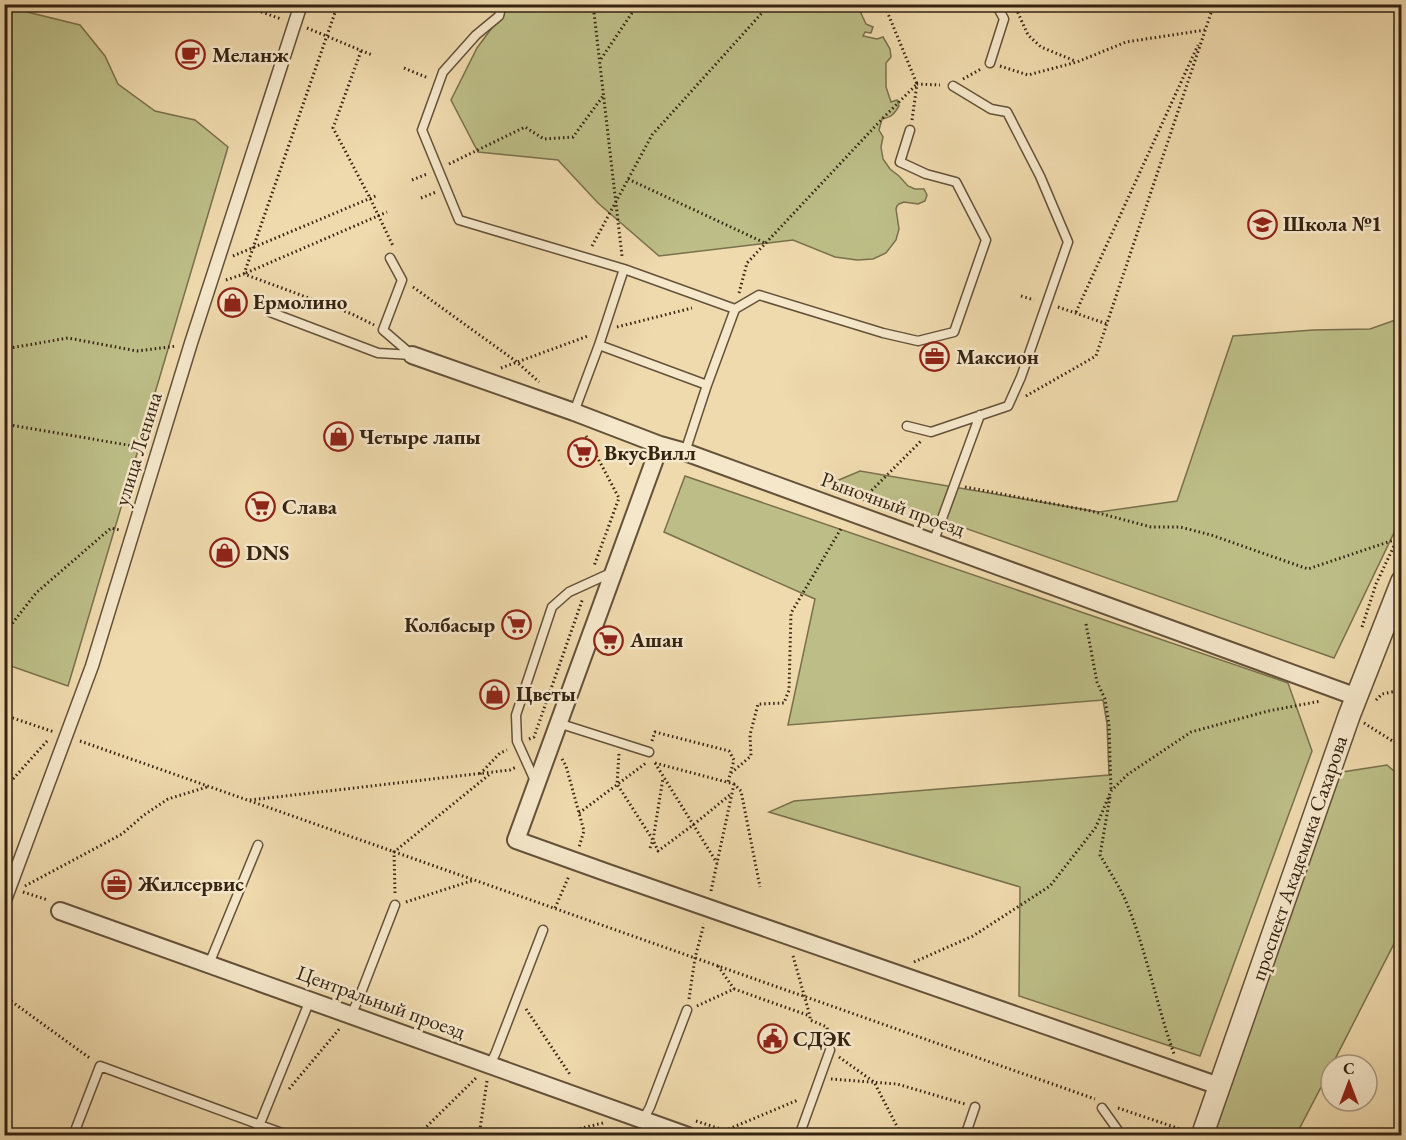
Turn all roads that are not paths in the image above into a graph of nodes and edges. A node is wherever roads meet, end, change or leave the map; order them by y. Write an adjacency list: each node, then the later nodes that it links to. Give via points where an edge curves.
1 (301, 4): 27 (street, улица Ленина, via 92,666)
2 (502, 4): 8 (lane, via 499,16 442,72 422,130 459,220)
3 (996, 4): 4 (lane, via 1004,19)
4 (990, 63)
5 (953, 86): 15 (lane, via 991,109 1007,112 1068,242 1008,406)
6 (910, 130): 9 (lane, via 900,162 956,182 986,240 954,332 918,341 759,295)
7 (390, 258): 12 (lane, via 402,280 383,330)
8 (624, 269): 9 (lane); 11 (lane)
9 (735, 309): 13 (lane)
10 (270, 312): 12 (lane, via 378,353)
11 (599, 345): 13 (lane); 14 (lane)
12 (412, 355): 14 (street, Рыночный проезд)
13 (707, 385): 18 (lane)
14 (574, 412): 17 (street, Рыночный проезд)
15 (980, 416): 16 (lane, via 931,432); 19 (lane)
16 (907, 426)
17 (660, 445): 18 (street, Рыночный проезд); 20 (street)
18 (685, 452): 19 (street, Рыночный проезд)
19 (933, 543): 22 (street, Рыночный проезд)
20 (614, 572): 23 (street); 25 (lane, via 569,592 552,608 516,716 517,741)
21 (1401, 581): 22 (street, проспект Академика Сахарова)
22 (1354, 711): 37 (street, проспект Академика Сахарова)
23 (558, 723): 24 (lane); 25 (street)
24 (649, 752)
25 (536, 784): 37 (street, via 516,840)
26 (258, 845): 31 (lane)
27 (4, 903)
28 (395, 905): 34 (lane)
29 (60, 910): 31 (street, Центральный проезд)
30 (543, 930): 36 (lane)
31 (210, 964): 32 (street, Центральный проезд)
32 (310, 1000): 34 (street, Центральный проезд); 41 (lane)
33 (687, 1010): 40 (lane, via 650,1107)
34 (351, 1015): 36 (street, Центральный проезд)
35 (830, 1050): 47 (lane)
36 (490, 1065): 40 (street, Центральный проезд)
37 (1219, 1086): 42 (street, проспект Академика Сахарова)
38 (1103, 1105): 49 (lane)
39 (975, 1107): 48 (lane)
40 (638, 1118): 46 (street, Центральный проезд)
41 (259, 1124): 43 (lane, via 100,1066); 44 (lane); 45 (lane)
42 (1196, 1134)
43 (73, 1136)
44 (255, 1136)
45 (290, 1136)
46 (688, 1136)
47 (799, 1136)
48 (965, 1136)
49 (1122, 1136)

